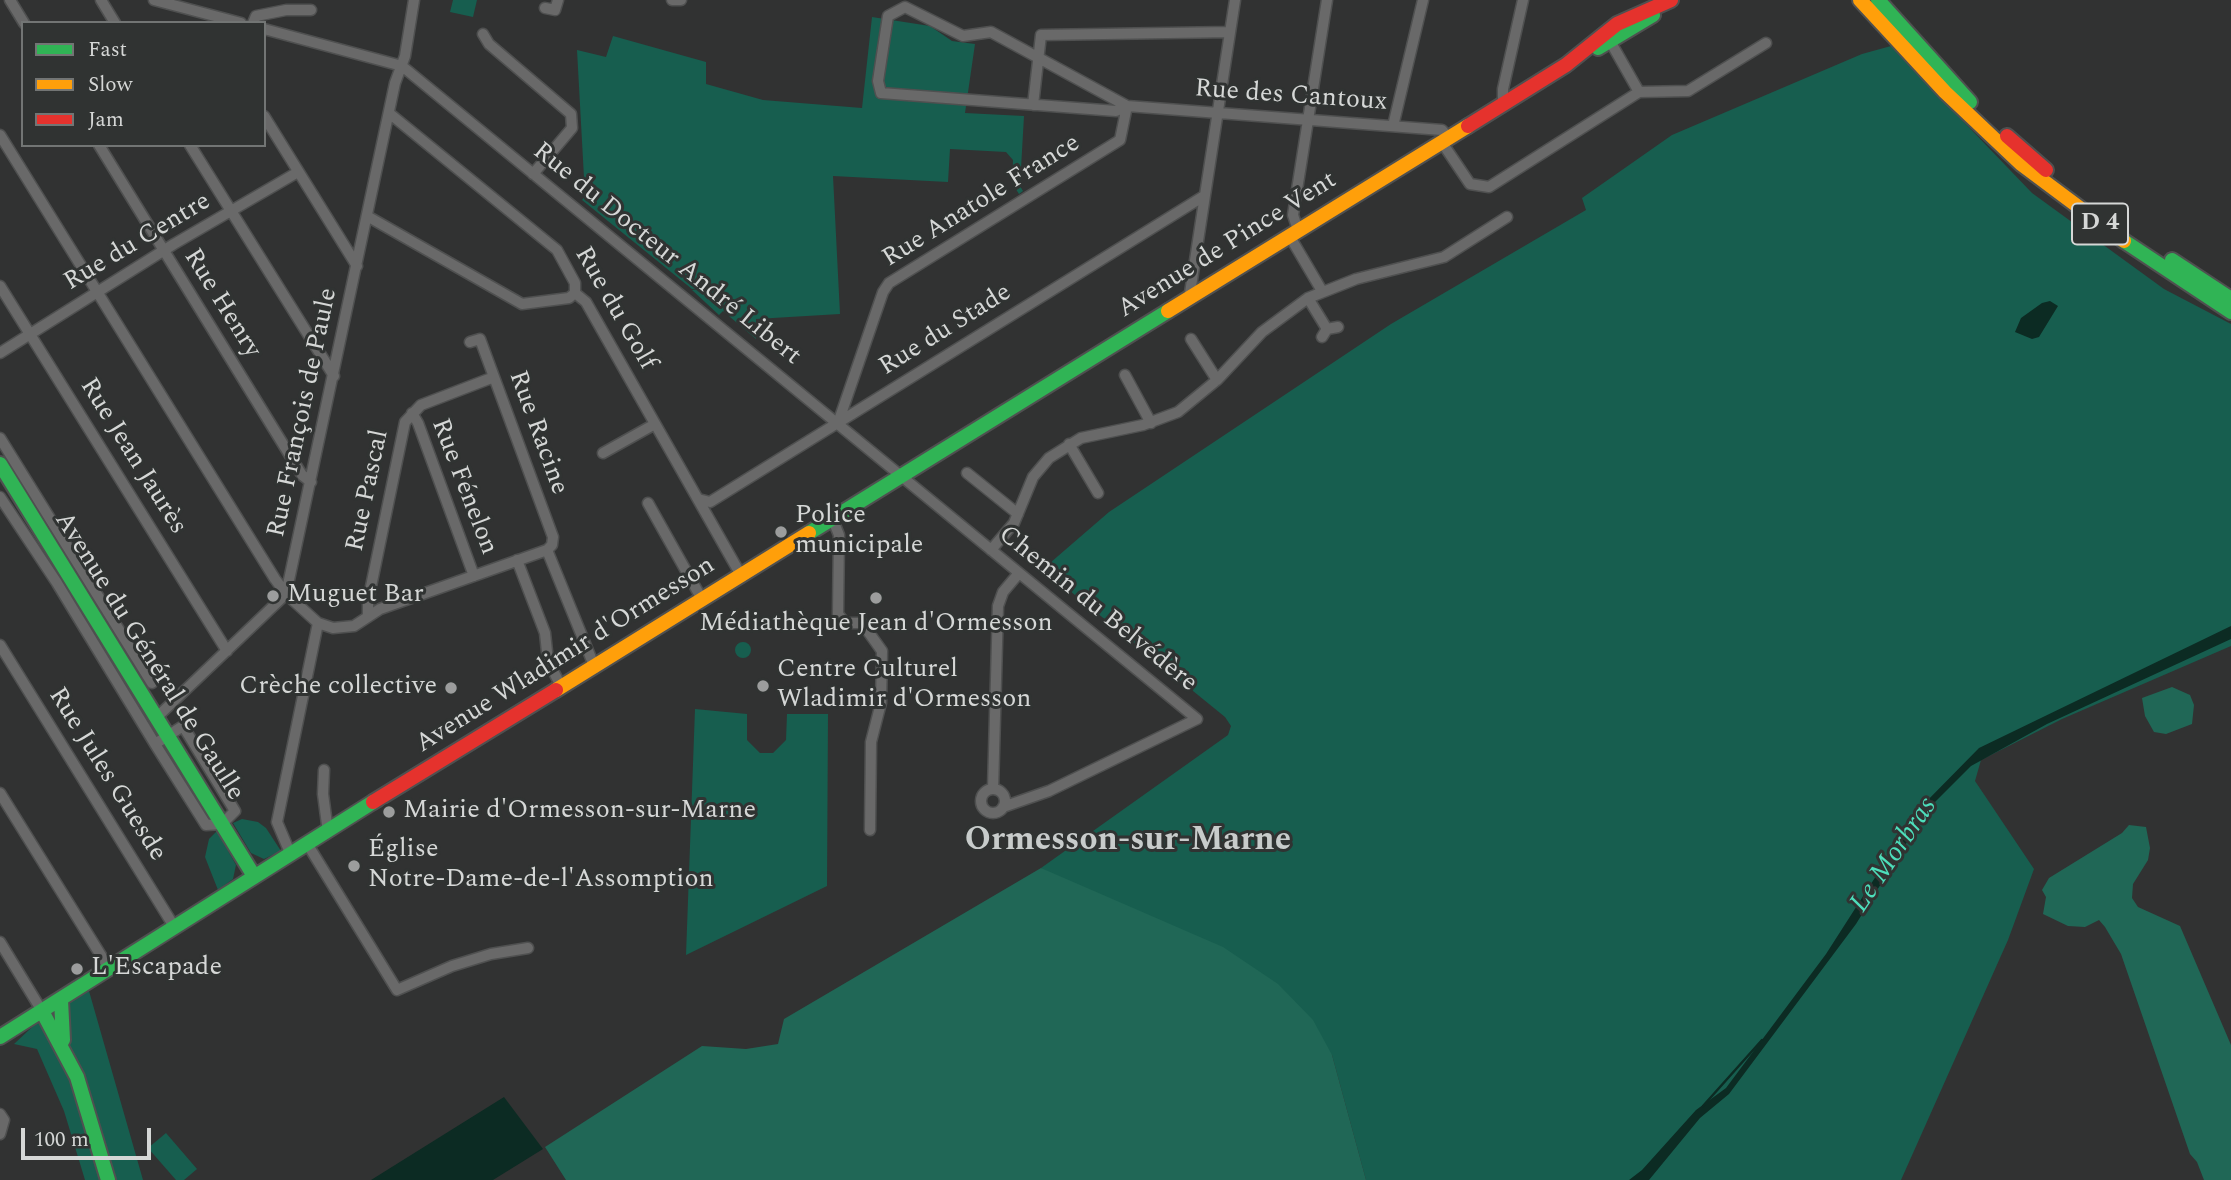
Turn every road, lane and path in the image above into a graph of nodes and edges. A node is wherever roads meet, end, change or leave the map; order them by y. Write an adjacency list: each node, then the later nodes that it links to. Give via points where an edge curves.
1 (10, 0): 18 (street)
2 (102, 0): 19 (street)
3 (154, 0): 17 (street)
4 (414, 0): 30 (street, Rue François de Paule)
5 (558, 0): 15 (street, via 555,10)
6 (672, 0): 7 (street)
7 (681, 0)
8 (1235, 0): 24 (street)
9 (1327, 0): 38 (street)
10 (1423, 0): 39 (street)
11 (1523, 0): 32 (street)
12 (1860, 0): 60 (main road, D 4, via 1945,92 2021,164 2102,226)
13 (1878, 0): 59 (main road, D 4, via 1980,112 2063,183)
14 (1667, 2): 26 (main road, Avenue de Pince Vent); 28 (main road, Avenue de Pince Vent, via 1617,24)
15 (545, 8)
16 (311, 10): 22 (street, via 286,10 256,16)
17 (202, 13): 20 (street); 21 (street)
18 (23, 21)
19 (114, 21)
20 (207, 21)
21 (233, 21)
22 (254, 21)
23 (266, 30): 30 (street)
24 (1230, 32): 29 (street, via 1041,35); 36 (street)
25 (483, 34): 45 (street, via 571,114 572,128)
26 (1610, 41): 28 (main road, Avenue de Pince Vent); 31 (street)
27 (1766, 43): 31 (street, via 1688,90)
28 (1578, 56): 32 (main road, Avenue de Pince Vent)
29 (1038, 58): 33 (street); 33 (street, via 991,32 963,36 905,7 888,16 878,81 881,93 890,95); 34 (street)
30 (402, 66): 35 (street, Rue François de Paule); 45 (street, Rue du Docteur André Libert)
31 (1639, 92): 41 (street, via 1489,187 1470,184)
32 (1503, 103): 41 (main road, Avenue de Pince Vent)
33 (1032, 105): 34 (street, via 1116,111)
34 (1127, 106): 36 (street, Rue des Cantoux); 71 (street, Rue Anatole France, via 1120,140 889,283)
35 (389, 113): 48 (street, Rue François de Paule); 56 (street, Rue du Golf, via 556,250 575,283)
36 (1217, 113): 38 (street, Rue des Cantoux); 46 (street)
37 (266, 120): 44 (street)
38 (1309, 120): 39 (street, Rue des Cantoux); 50 (street)
39 (1393, 126): 41 (street, Rue des Cantoux, via 1442,130)
40 (0, 135): 55 (street)
41 (1445, 139): 50 (main road, Avenue de Pince Vent)
42 (100, 147): 51 (street, Rue Henry)
43 (191, 147): 47 (street)
44 (298, 172): 47 (street, Rue du Centre); 52 (street)
45 (533, 174): 71 (street, Rue du Docteur André Libert)
46 (1204, 196): 57 (street); 71 (street, Rue du Stade)
47 (231, 211): 51 (street, Rue du Centre); 67 (street)
48 (367, 216): 52 (street, Rue François de Paule); 56 (street, via 523,304 569,298)
49 (1507, 217): 54 (street, via 1433,262 1379,272)
50 (1294, 232): 54 (street); 57 (main road, Avenue de Pince Vent)
51 (164, 251): 55 (street, Rue du Centre); 80 (street, Rue Henry, via 302,475)
52 (357, 266): 67 (street, Rue François de Paule)
53 (0, 286): 62 (street, Rue Jean Jaurès)
54 (1322, 291): 58 (street)
55 (97, 292): 62 (street, Rue du Centre); 96 (street)
56 (575, 293): 73 (street, Rue du Golf, via 586,302)
57 (1192, 297): 79 (main road, Avenue de Pince Vent)
58 (1308, 298): 61 (street); 69 (street, via 1262,332)
59 (2231, 299)
60 (2231, 312)
61 (1329, 331)
62 (30, 334): 65 (street, Rue du Centre); 101 (street, Rue Jean Jaurès)
63 (1191, 339): 69 (street)
64 (470, 342): 68 (street, Rue Racine, via 480,339)
65 (0, 353)
66 (1125, 375): 72 (street)
67 (334, 376): 80 (street, Rue François de Paule)
68 (494, 377): 70 (street, Rue Pascal, via 421,405); 89 (street, Rue Racine, via 553,537)
69 (1217, 380): 72 (street, via 1178,412)
70 (412, 413): 94 (street, Rue Fénelon); 98 (street, Rue Pascal, via 402,435)
71 (838, 423): 79 (street, Rue du Docteur André Libert); 84 (street, Rue du Stade)
72 (1151, 423): 75 (street)
73 (655, 424): 76 (street); 83 (street, Rue du Golf)
74 (0, 438): 93 (street)
75 (1069, 444): 81 (street); 87 (street, via 1033,477)
76 (603, 453)
77 (0, 464): 93 (main road, Avenue du Général de Gaulle)
78 (967, 473): 87 (street)
79 (904, 477): 88 (main road, Avenue Wladimir d'Ormesson); 90 (street, Chemin du Belvédère)
80 (311, 482): 96 (street, Rue François de Paule)
81 (1098, 494)
82 (0, 498): 93 (street)
83 (698, 499): 84 (street); 86 (street, Rue du Golf)
84 (710, 502): 86 (street)
85 (648, 503): 97 (street)
86 (706, 514): 95 (street, Rue du Golf)
87 (1018, 514): 90 (street)
88 (833, 520): 95 (main road, Avenue Wladimir d'Ormesson); 113 (street, via 839,536 838,614 845,622 862,623 882,651 881,703 871,742)
89 (547, 550): 91 (street); 104 (street, Rue Racine)
90 (991, 550): 92 (street, Chemin du Belvédère)
91 (517, 560): 94 (street); 106 (street, via 545,633 548,661)
92 (1020, 573): 110 (street, via 1003,592 998,606); 112 (street, Chemin du Belvédère, via 1197,719 1049,791)
93 (69, 575): 102 (street); 103 (main road, Avenue du Général de Gaulle)
94 (474, 576): 98 (street)
95 (742, 577): 97 (main road, Avenue Wladimir d'Ormesson)
96 (286, 594): 99 (street); 101 (street)
97 (703, 601): 104 (main road, Avenue Wladimir d'Ormesson)
98 (368, 616): 99 (street, via 346,627)
99 (318, 623): 116 (street, via 277,821)
100 (0, 645): 118 (street, Rue Jules Guesde)
101 (227, 651): 107 (street)
102 (135, 655): 103 (street); 105 (street)
103 (118, 666): 107 (main road, Avenue du Général de Gaulle); 108 (street)
104 (595, 668): 106 (main road, Avenue Wladimir d'Ormesson)
105 (152, 683)
106 (562, 688): 114 (main road, Avenue Wladimir d'Ormesson)
107 (156, 718): 108 (main road, Avenue du Général de Gaulle)
108 (161, 740): 117 (main road, Avenue du Général de Gaulle)
109 (324, 770): 114 (street)
110 (993, 789): 112 (street, via 1003,795); 112 (street, via 985,792 981,804 990,813)
111 (0, 793): 121 (street)
112 (1003, 807)
113 (870, 830)
114 (328, 832): 115 (main road, Avenue Wladimir d'Ormesson)
115 (308, 845): 116 (main road, Avenue Wladimir d'Ormesson); 120 (street, via 397,990 452,966)
116 (291, 855): 117 (main road, Avenue Wladimir d'Ormesson)
117 (254, 876): 118 (main road, Avenue Wladimir d'Ormesson)
118 (175, 928): 121 (main road, Avenue Wladimir d'Ormesson)
119 (0, 942): 123 (street)
120 (528, 948)
121 (110, 970): 122 (main road, Avenue Wladimir d'Ormesson)
122 (61, 1000): 123 (main road, Avenue Wladimir d'Ormesson); 126 (main road)
123 (43, 1011): 124 (main road, Avenue Wladimir d'Ormesson); 126 (main road)
124 (24, 1022): 125 (main road, Avenue Wladimir d'Ormesson); 126 (main road, via 46,1030)
125 (0, 1037)
126 (63, 1045): 129 (main road)
127 (0, 1114): 128 (street, via 4,1120)
128 (0, 1134)
129 (108, 1180)

